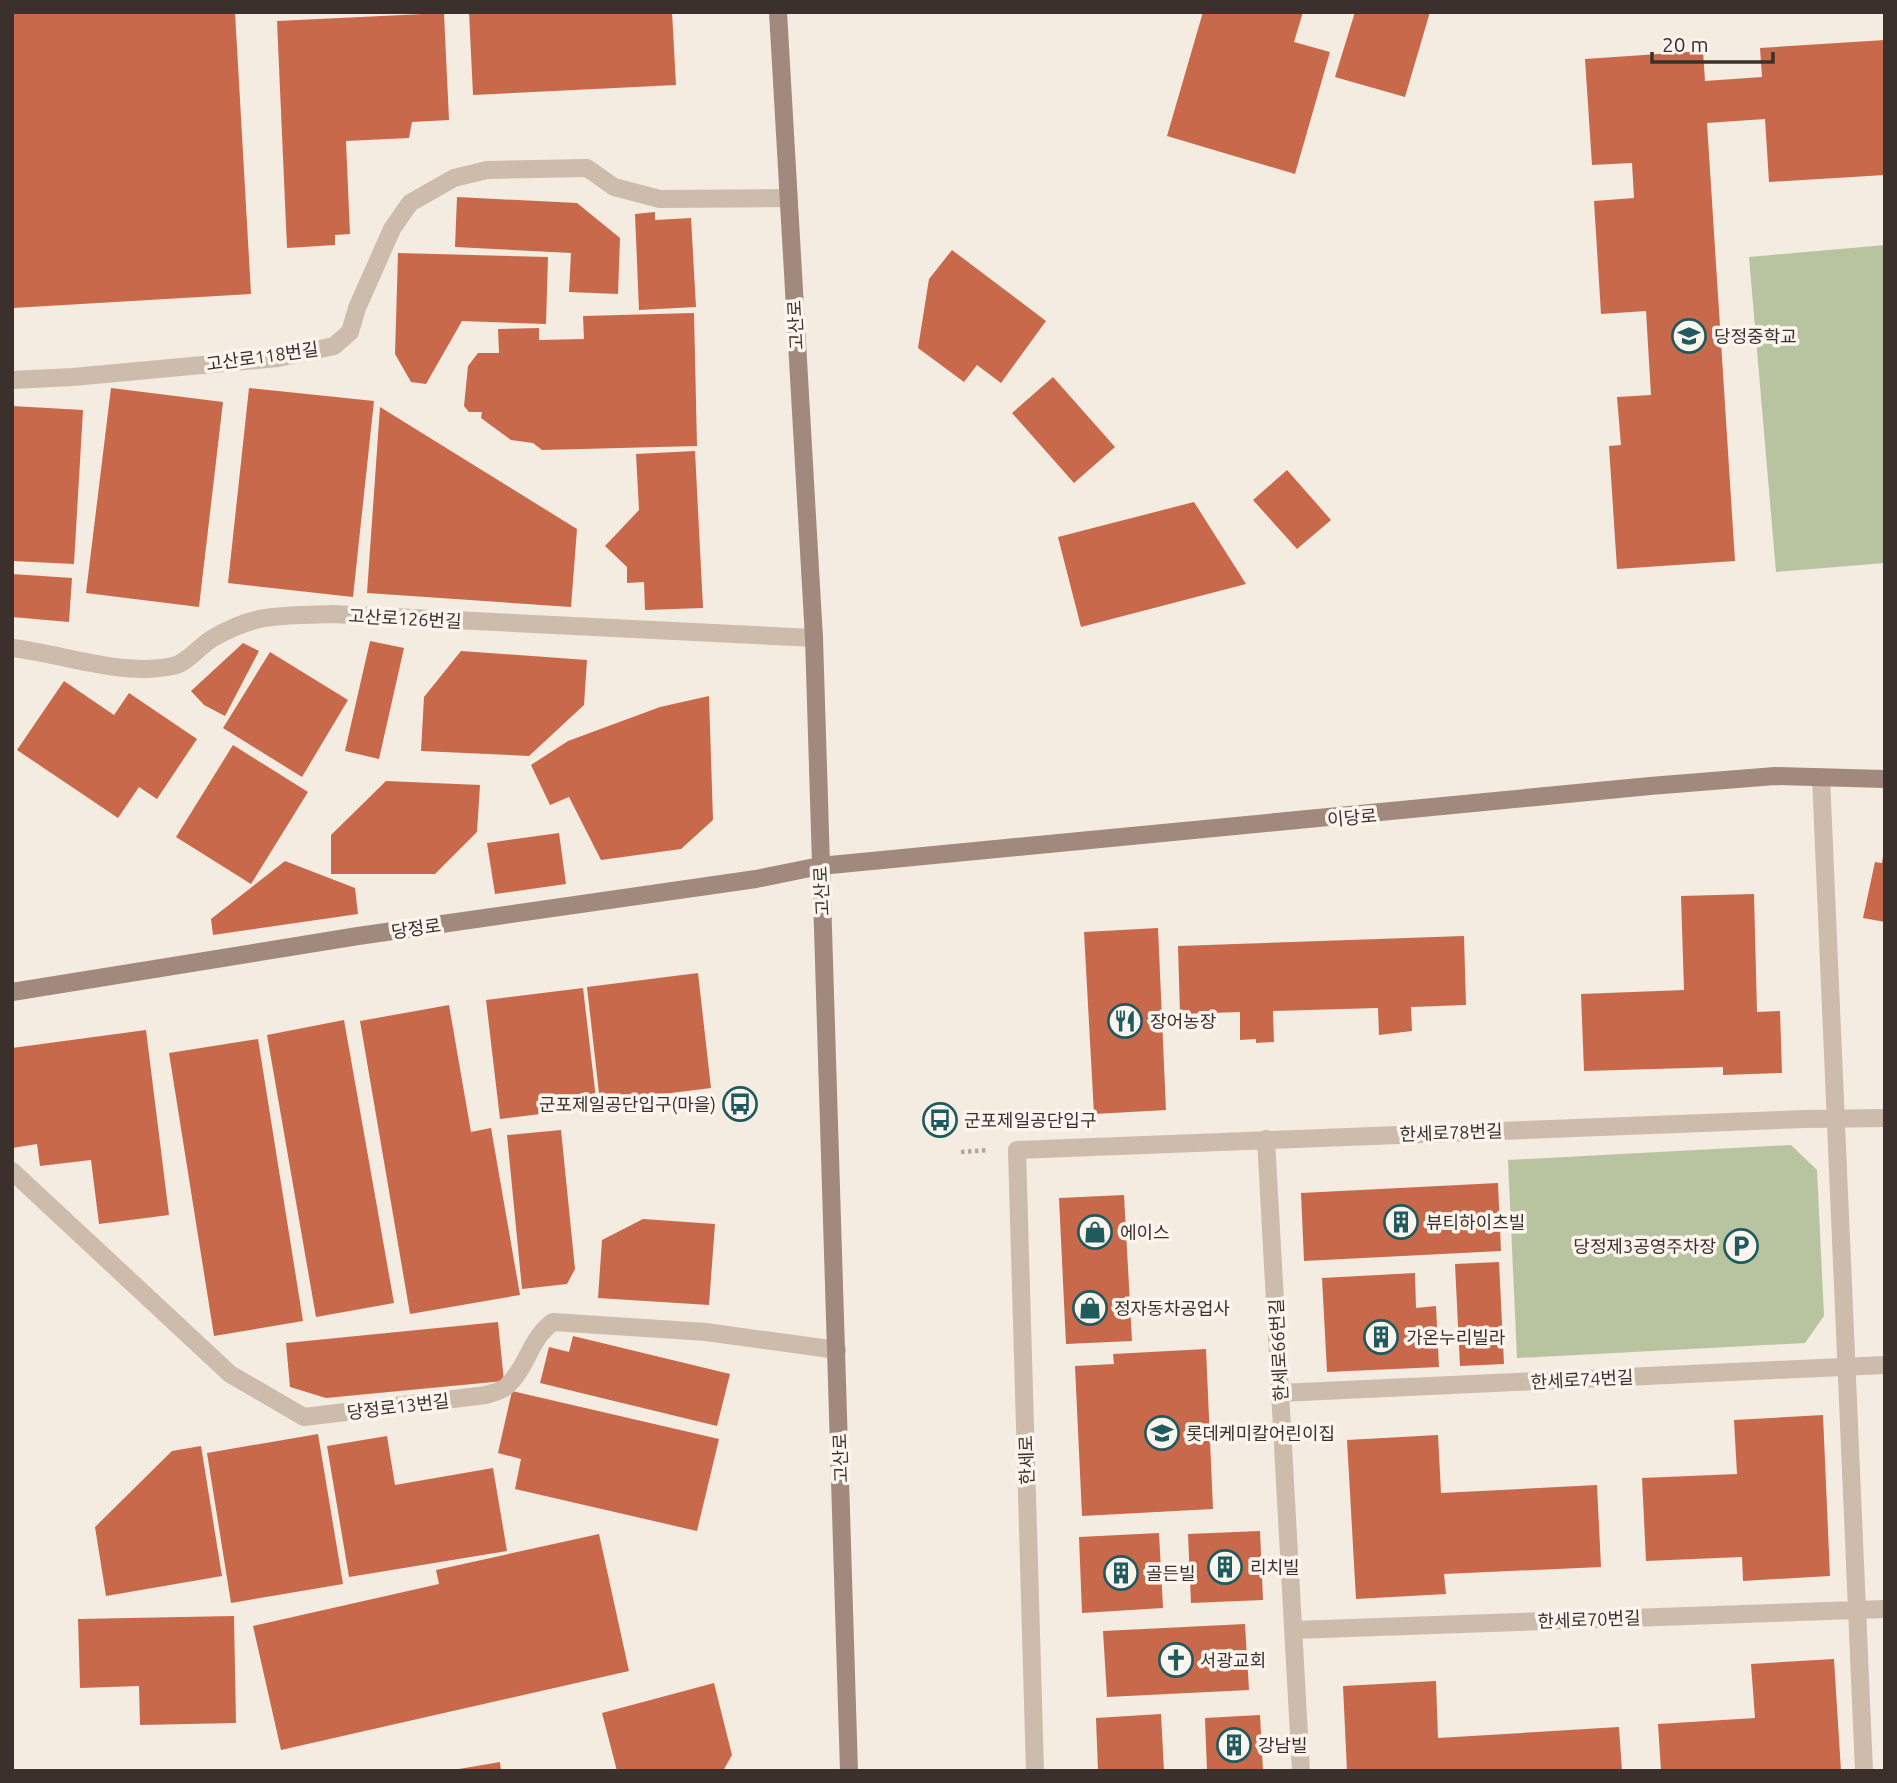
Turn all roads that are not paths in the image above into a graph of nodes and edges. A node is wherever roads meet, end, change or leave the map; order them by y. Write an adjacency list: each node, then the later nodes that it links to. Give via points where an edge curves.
1 (778, 12): 2 (street, 고산로)
2 (787, 198): 3 (street, 고산로118번길, via 660,199 614,187 587,168 487,170 454,178 410,203 392,229 350,332 334,346 278,358); 4 (street, 고산로)
3 (12, 380)
4 (814, 638): 5 (street, 고산로126번길, via 332,614 259,616 211,639 178,665 161,668 107,666); 8 (street, 고산로)
5 (12, 648)
6 (1821, 777): 7 (street, 이당로); 8 (street, 이당로, via 1650,786); 10 (street)
7 (1885, 779)
8 (820, 866): 9 (street, 당정로); 15 (street, 고산로)
9 (12, 992)
10 (1836, 1118): 11 (street, 한세로78번길); 12 (street, 한세로78번길); 17 (street)
11 (1885, 1118)
12 (1266, 1139): 13 (street, 한세로78번길); 18 (street, 한세로66번길)
13 (1017, 1150): 23 (street, 한세로)
14 (12, 1171): 15 (street, 당정로13번길, via 230,1374 304,1418 486,1395 506,1387 540,1331 552,1322 706,1332)
15 (837, 1350): 22 (street, 고산로)
16 (1885, 1365): 17 (street, 한세로74번길)
17 (1847, 1366): 18 (street, 한세로74번길); 19 (street)
18 (1280, 1393): 21 (street, 한세로66번길)
19 (1857, 1609): 20 (street, 한세로70번길); 21 (street, 한세로70번길); 25 (street)
20 (1885, 1609)
21 (1294, 1630): 24 (street, 한세로66번길)
22 (849, 1771)
23 (1035, 1771)
24 (1301, 1771)
25 (1864, 1771)

